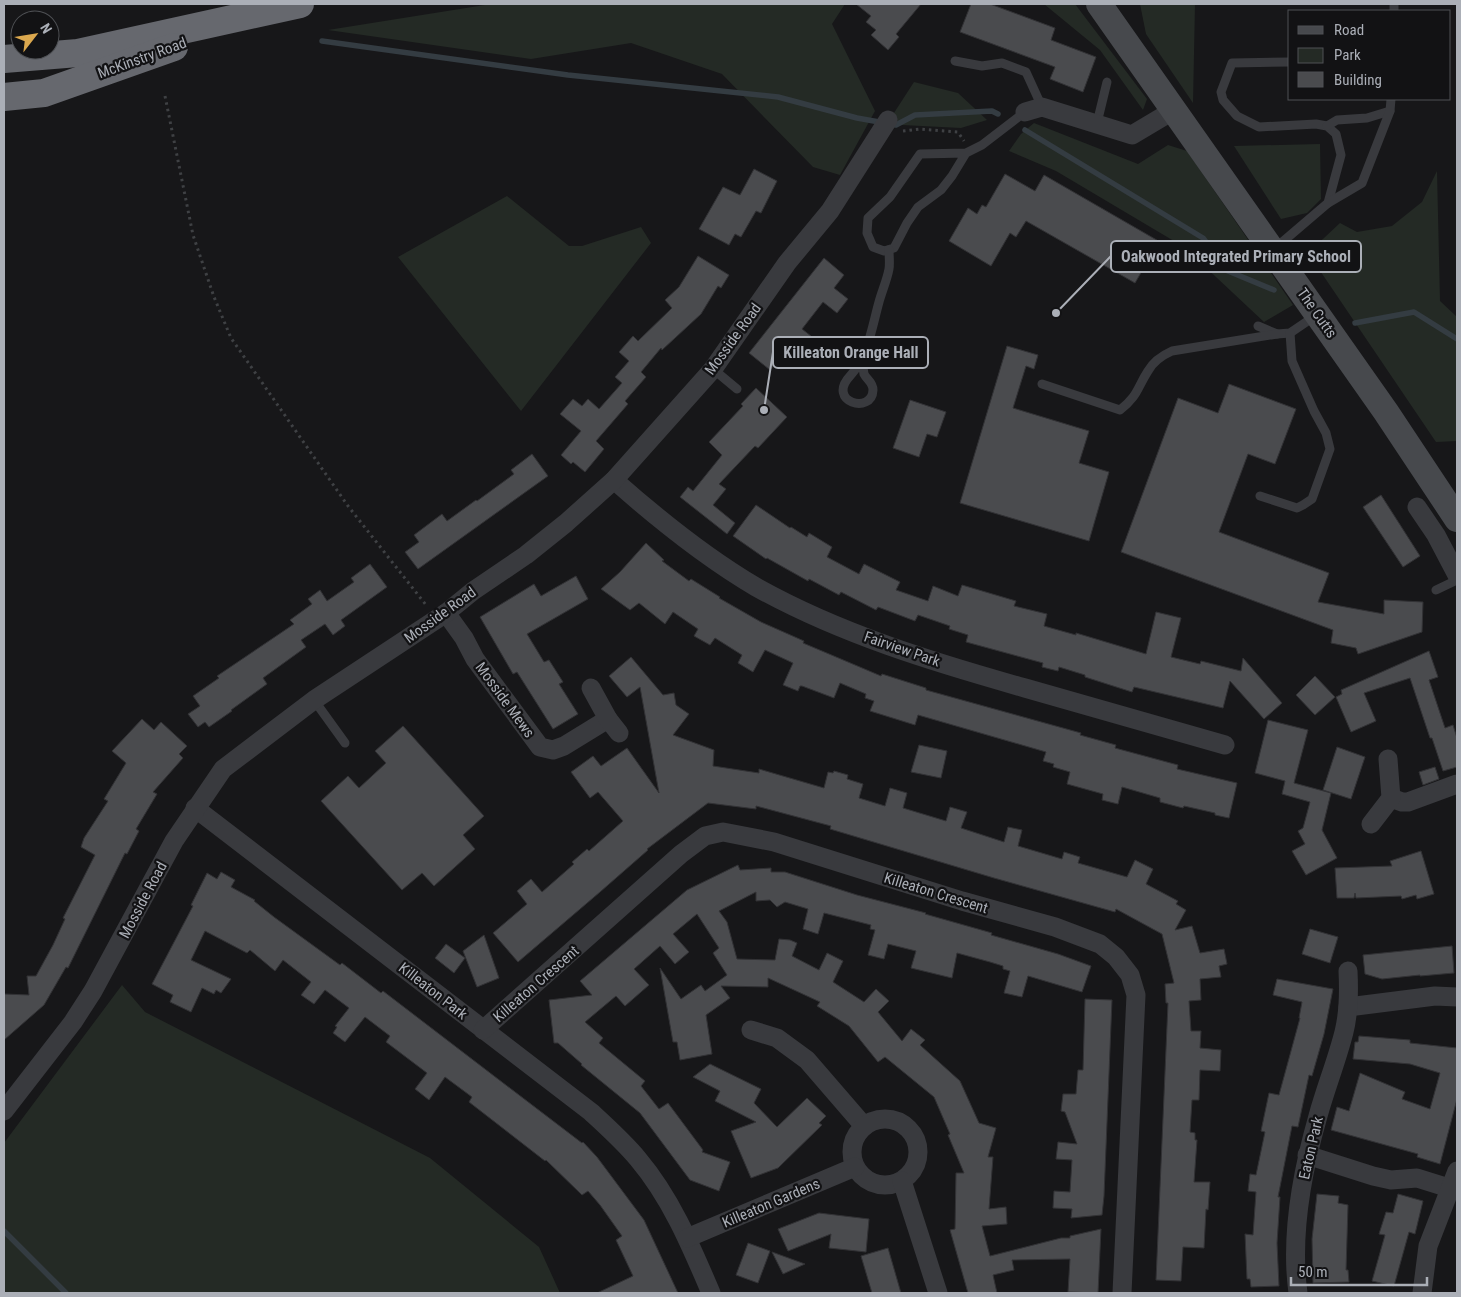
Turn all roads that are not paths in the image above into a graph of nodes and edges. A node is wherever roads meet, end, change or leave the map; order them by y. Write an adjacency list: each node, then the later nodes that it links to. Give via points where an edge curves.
1 (290, 6): 3 (highway, McKinstry Road, via 78,53); 7 (highway, McKinstry Road)
2 (1107, 9): 11 (street, The Cutts)
3 (4, 60)
4 (955, 61): 10 (lane, via 982,66 1002,63 1026,72)
5 (1288, 62): 15 (lane, via 1232,63 1221,92 1223,100 1237,116 1259,127)
6 (1107, 82): 14 (lane)
7 (44, 92): 8 (highway, McKinstry Road); 13 (highway)
8 (4, 97)
9 (1391, 100): 12 (lane)
10 (1034, 109): 14 (street); 17 (lane)
11 (1174, 110): 14 (street, via 1132,135); 20 (street, The Cutts)
12 (1390, 111): 15 (lane, via 1367,118 1337,120); 18 (lane, via 1362,183)
13 (4, 113)
14 (1097, 123)
15 (1327, 126): 18 (lane, via 1336,134 1341,155)
16 (883, 127): 26 (street, Mosside Road, via 830,211 787,263)
17 (968, 152): 19 (lane, via 942,190 918,207 894,248); 19 (lane, via 920,154 890,197 868,218 867,233 873,247)
18 (1328, 203): 20 (lane)
19 (889, 250): 25 (lane, via 889,268)
20 (1273, 250): 21 (street, The Cutts)
21 (1318, 314): 23 (lane); 32 (street, The Cutts)
22 (1258, 326): 24 (lane)
23 (1290, 333): 24 (lane); 30 (lane, via 1292,361 1326,433 1330,449 1312,499 1303,506 1297,508)
24 (1277, 334): 27 (lane, via 1172,351 1148,369 1133,399 1120,410)
25 (862, 358): 25 (lane, via 865,376 871,382 873,392 864,403 855,404 846,399 843,389)
26 (712, 369): 28 (lane); 29 (street, Mosside Road)
27 (1042, 384)
28 (737, 389)
29 (614, 480): 35 (street, Mosside Road, via 526,555); 39 (street, Fairview Park, via 707,556 808,613 889,647)
30 (1260, 496)
31 (1418, 507): 33 (street)
32 (1457, 519)
33 (1457, 573): 34 (lane)
34 (1436, 590)
35 (441, 616): 36 (street, Mosside Mews, via 464,638 475,659 540,747 552,750 613,726); 37 (street, Mosside Road)
36 (591, 688)
37 (314, 700): 38 (lane); 43 (street, Mosside Road, via 223,768)
38 (345, 743)
39 (1225, 746)
40 (1388, 759): 42 (street)
41 (1457, 784): 42 (street, via 1408,802)
42 (1391, 798): 44 (street)
43 (195, 808): 48 (street, Killeaton Park); 50 (street, Mosside Road, via 74,1022)
44 (1371, 824)
45 (1348, 971): 47 (street, Eaton Park)
46 (1457, 997): 47 (street, via 1435,996)
47 (1348, 1007): 52 (street, Eaton Park)
48 (483, 1030): 57 (street, Killeaton Park, via 591,1112 638,1158 664,1195); 60 (street, Killeaton Crescent, via 681,854 705,836 723,832 774,842 962,902 1055,927 1100,944 1116,957 1130,976 1136,996)
49 (751, 1030): 51 (street, via 777,1038 807,1060)
50 (4, 1111)
51 (864, 1126): 53 (street, via 853,1141); 55 (street, via 884,1119 895,1120 912,1133 918,1154 913,1169)
52 (1308, 1155): 56 (street, via 1373,1176 1391,1180 1417,1178); 61 (street, Eaton Park, via 1298,1212)
53 (855, 1167): 55 (street, via 861,1176 875,1184 892,1185); 57 (street, Killeaton Gardens)
54 (1457, 1171): 56 (street)
55 (902, 1181): 59 (street)
56 (1449, 1188): 62 (street, via 1428,1246)
57 (687, 1238): 58 (street, Killeaton Park)
58 (712, 1293)
59 (938, 1293)
60 (1122, 1293)
61 (1298, 1293)
62 (1422, 1293)

